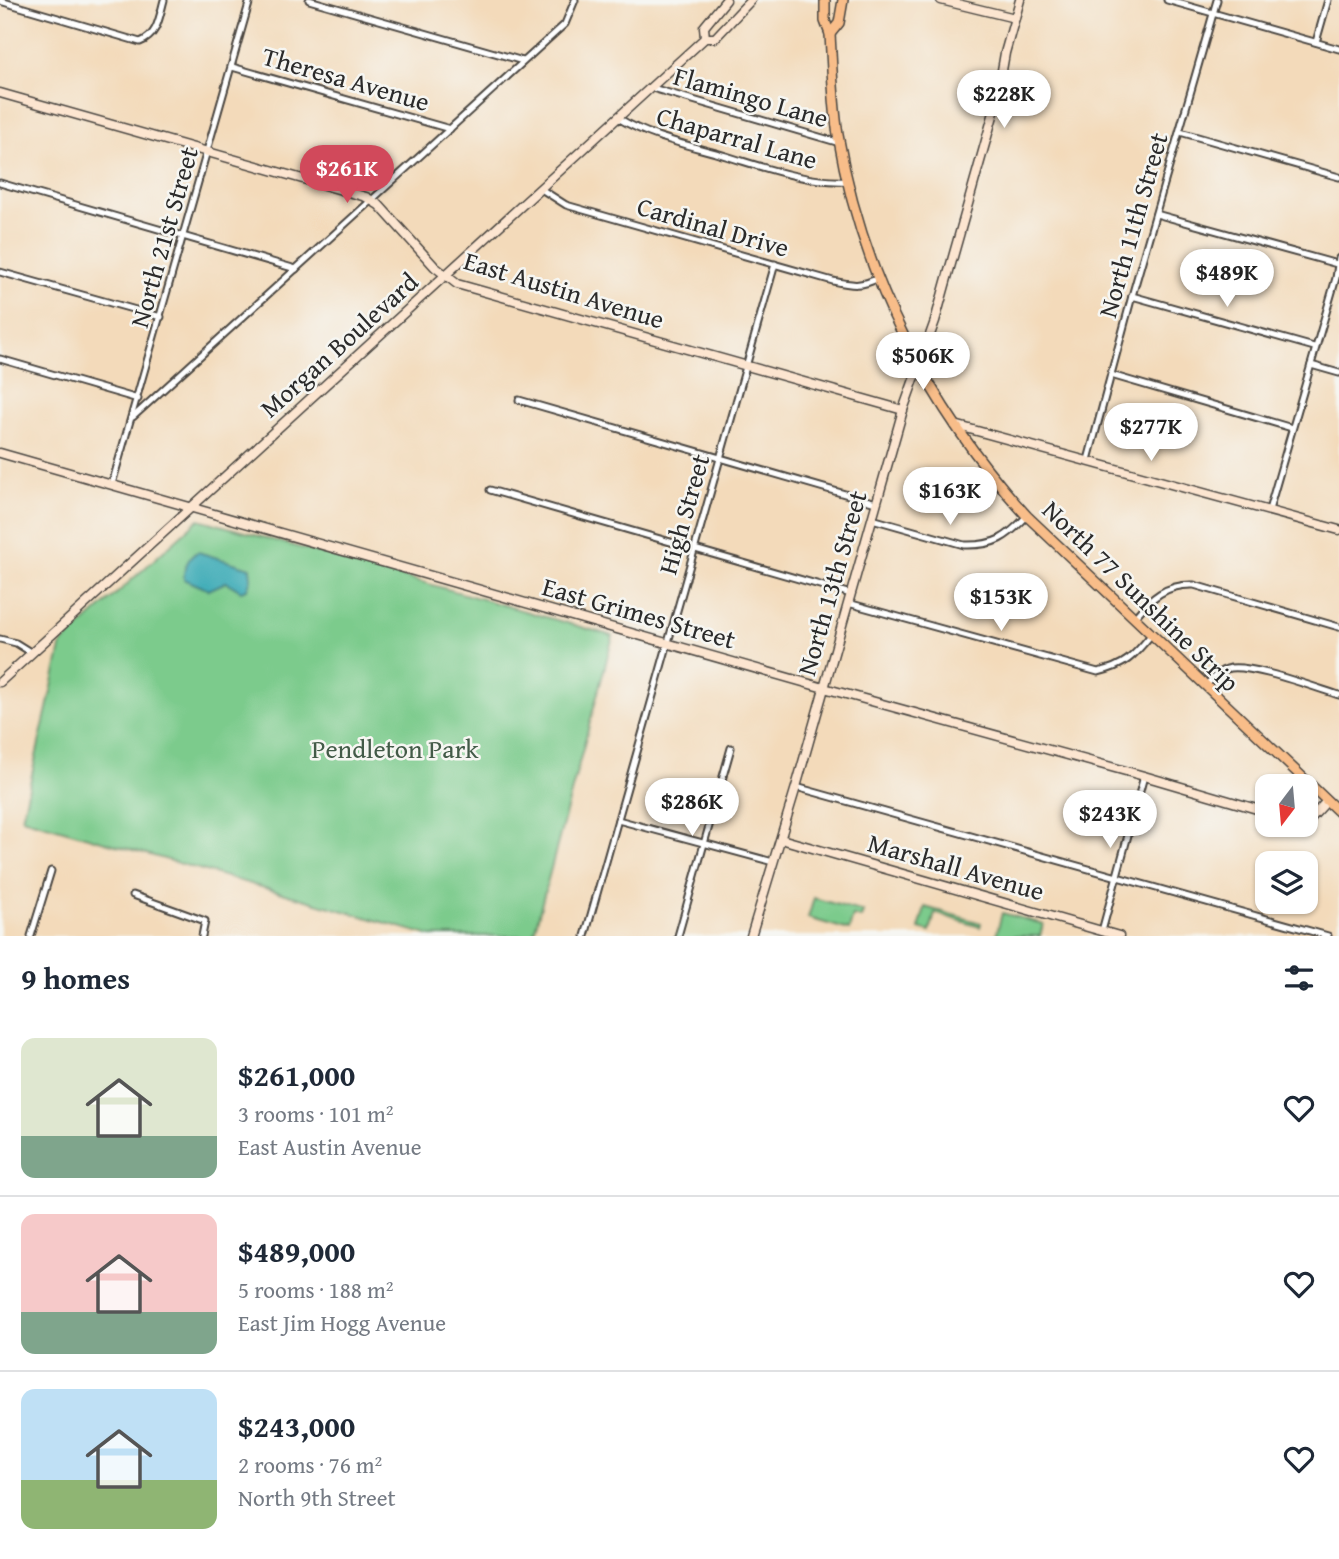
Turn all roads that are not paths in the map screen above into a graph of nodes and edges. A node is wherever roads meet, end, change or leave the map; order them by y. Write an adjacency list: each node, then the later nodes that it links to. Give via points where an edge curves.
1 (164, 0): 14 (street, via 155,33 139,42)
2 (250, 0): 22 (street, North 21st Street)
3 (309, 0): 21 (street)
4 (575, 0): 21 (street, via 565,24)
5 (726, 0): 18 (street, Morgan Boulevard, via 704,27)
6 (751, 0): 18 (street, Morgan Boulevard, via 715,38)
7 (825, 0): 17 (main road, North 77 Sunshine Strip)
8 (842, 0): 17 (main road, North 77 Sunshine Strip, via 839,23)
9 (940, 0): 16 (street)
10 (1020, 0): 16 (street, North 13th Street)
11 (1167, 0): 15 (street)
12 (1217, 0): 15 (street, North 11th Street)
13 (1328, 0): 19 (street)
14 (0, 1)
15 (1214, 13): 19 (street); 27 (street, North 11th Street)
16 (1015, 18): 48 (street, North 13th Street, via 994,113)
17 (830, 34): 28 (main road, North 77 Sunshine Strip)
18 (705, 38): 23 (street, Morgan Boulevard)
19 (1316, 42): 20 (street)
20 (1339, 49)
21 (523, 61): 26 (street)
22 (232, 67): 26 (street, Theresa Avenue); 29 (street, North 21st Street)
23 (652, 88): 25 (street, Morgan Boulevard); 28 (street, Flamingo Lane)
24 (0, 93): 29 (street, East Austin Avenue)
25 (618, 118): 31 (street, Chaparral Lane, via 646,133 788,174 825,182); 33 (street, Morgan Boulevard)
26 (450, 129): 34 (street)
27 (1180, 132): 30 (street); 35 (street, North 11th Street)
28 (840, 143): 31 (main road, North 77 Sunshine Strip)
29 (208, 152): 34 (street, East Austin Avenue); 36 (street, North 21st Street)
30 (1339, 177)
31 (848, 181): 42 (main road, North 77 Sunshine Strip)
32 (0, 183): 36 (street)
33 (541, 189): 38 (street, Cardinal Drive, via 566,205); 41 (street, Morgan Boulevard)
34 (372, 200): 39 (street); 41 (street, East Austin Avenue)
35 (1156, 214): 37 (street); 44 (street, North 11th Street)
36 (183, 236): 39 (street); 45 (street, North 21st Street)
37 (1338, 261): 43 (street)
38 (775, 264): 42 (street, Cardinal Drive, via 856,286); 50 (street, High Street)
39 (296, 269): 56 (street)
40 (0, 272): 45 (street)
41 (446, 276): 50 (street, East Austin Avenue, via 457,284); 65 (street, Morgan Boulevard)
42 (878, 278): 48 (main road, North 77 Sunshine Strip)
43 (1337, 278): 46 (street)
44 (1132, 296): 46 (street); 52 (street, North 11th Street)
45 (161, 317): 53 (street, North 21st Street)
46 (1314, 347): 49 (street)
47 (0, 359): 53 (street)
48 (918, 365): 55 (street, North 13th Street); 57 (main road, North 77 Sunshine Strip)
49 (1311, 365): 51 (street); 58 (street)
50 (747, 366): 55 (street, East Austin Avenue); 60 (street, High Street)
51 (1339, 373)
52 (1111, 375): 58 (street); 61 (street, North 11th Street)
53 (138, 399): 56 (street, North 21st Street)
54 (519, 400): 60 (street)
55 (903, 410): 64 (street, North 13th Street)
56 (133, 417): 62 (street, North 21st Street)
57 (955, 425): 61 (street); 67 (main road, North 77 Sunshine Strip)
58 (1292, 428): 66 (street)
59 (0, 453): 62 (street, East Grimes Street)
60 (720, 457): 64 (street); 70 (street, High Street)
61 (1088, 460): 66 (street)
62 (113, 484): 65 (street, East Grimes Street)
63 (490, 490): 70 (street)
64 (876, 503): 68 (street, North 13th Street)
65 (193, 508): 76 (street, East Grimes Street); 77 (street, Morgan Boulevard)
66 (1269, 510): 69 (street)
67 (1027, 516): 68 (street, via 1003,539 979,545 964,545); 72 (main road, North 77 Sunshine Strip)
68 (872, 519): 71 (street, North 13th Street)
69 (1339, 530)
70 (695, 549): 71 (street); 76 (street, High Street)
71 (850, 598): 74 (street, via 1098,672 1116,668 1132,657); 80 (street, North 13th Street)
72 (1134, 618): 73 (street, via 1160,592 1194,585); 74 (main road, North 77 Sunshine Strip)
73 (1339, 627)
74 (1151, 635): 79 (main road, North 77 Sunshine Strip)
75 (0, 639): 77 (street)
76 (668, 642): 80 (street, East Grimes Street); 89 (street, High Street)
77 (32, 653): 78 (street, Morgan Boulevard)
78 (0, 682)
79 (1205, 686): 81 (street, via 1225,669 1235,667); 85 (main road, North 77 Sunshine Strip)
80 (824, 688): 83 (street, East Grimes Street); 84 (street, North 13th Street)
81 (1339, 695)
82 (731, 748): 91 (street)
83 (1144, 776): 86 (street, East Grimes Street); 94 (street)
84 (796, 787): 90 (street, North 13th Street); 94 (street)
85 (1327, 801): 87 (street); 88 (main road, North 77 Sunshine Strip)
86 (1255, 808)
87 (1318, 811)
88 (1339, 812)
89 (618, 820): 91 (street); 99 (street, High Street)
90 (781, 839): 92 (street, North 13th Street); 96 (street, Marshall Avenue)
91 (704, 843): 92 (street); 100 (street)
92 (773, 862): 101 (street, North 13th Street)
93 (51, 871): 97 (street)
94 (1116, 877): 96 (street); 103 (street)
95 (133, 895): 98 (street, via 205,921)
96 (1102, 931): 102 (street, Marshall Avenue)
97 (31, 936)
98 (202, 936)
99 (585, 936)
100 (678, 936)
101 (751, 936)
102 (1119, 936)
103 (1328, 936)

